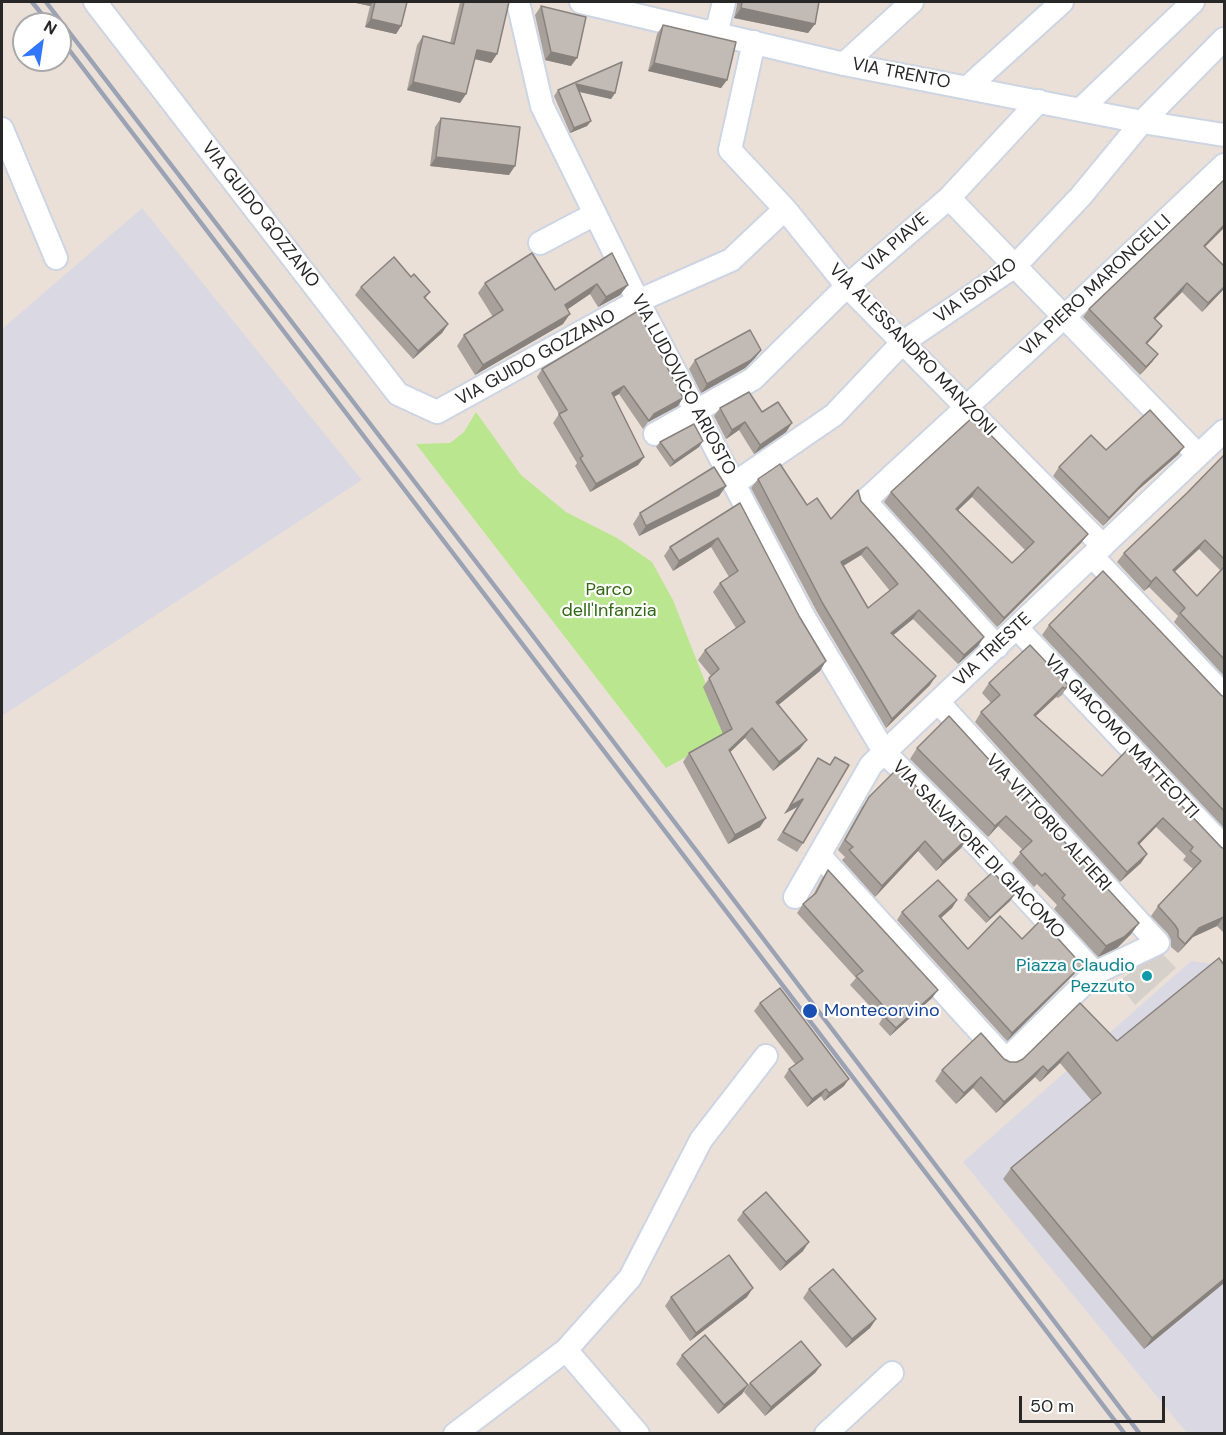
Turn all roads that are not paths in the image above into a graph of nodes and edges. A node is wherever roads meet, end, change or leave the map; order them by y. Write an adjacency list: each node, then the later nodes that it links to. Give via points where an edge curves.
1 (95, 2): 26 (street, VIA GUIDO GOZZANO, via 398,394 437,412)
2 (518, 2): 21 (street, VIA LUDOVICO ARIOSTO, via 542,106)
3 (581, 2): 8 (street, VIA TRENTO)
4 (724, 2): 8 (street)
5 (912, 2): 11 (street)
6 (1062, 2): 12 (street)
7 (1193, 2): 14 (street)
8 (716, 34): 10 (street, VIA TRENTO)
9 (1224, 39): 15 (street, VIA ISONZO)
10 (754, 42): 11 (street, VIA TRENTO); 20 (street, VIA ALESSANDRO MANZONI, via 730,150)
11 (844, 63): 12 (street, VIA TRENTO)
12 (968, 87): 13 (street, VIA TRENTO)
13 (1039, 100): 14 (street, VIA TRENTO); 19 (street, VIA PIAVE)
14 (1081, 109): 15 (street, VIA TRENTO)
15 (1142, 122): 17 (street, VIA TRENTO); 24 (street, VIA ISONZO, via 1081,196)
16 (2, 129): 23 (street)
17 (1224, 135)
18 (1224, 165): 27 (street, VIA PIERO MARONCELLI)
19 (949, 198): 24 (street); 25 (street, VIA PIAVE)
20 (785, 209): 25 (street, VIA ALESSANDRO MANZONI); 26 (street, VIA GUIDO GOZZANO, via 731,260)
21 (595, 214): 22 (street); 26 (street, VIA LUDOVICO ARIOSTO)
22 (540, 243)
23 (56, 258)
24 (1015, 266): 27 (street); 28 (street, VIA ISONZO)
25 (847, 286): 28 (street, VIA ALESSANDRO MANZONI); 30 (street, VIA PIAVE, via 753,379)
26 (638, 301): 30 (street, VIA LUDOVICO ARIOSTO)
27 (1065, 316): 29 (street, VIA PIERO MARONCELLI); 33 (street)
28 (902, 343): 29 (street, VIA ALESSANDRO MANZONI); 34 (street, VIA ISONZO, via 834,415)
29 (967, 406): 35 (street, VIA ALESSANDRO MANZONI); 37 (street, VIA PIERO MARONCELLI, via 865,501)
30 (696, 410): 31 (street, VIA PIAVE); 34 (street, VIA LUDOVICO ARIOSTO)
31 (655, 434)
32 (1223, 436): 33 (street, VIA TRIESTE)
33 (1198, 455): 35 (street, VIA TRIESTE)
34 (735, 483): 40 (street, VIA LUDOVICO ARIOSTO, via 805,619)
35 (1097, 551): 36 (street, VIA TRIESTE); 38 (street, VIA ALESSANDRO MANZONI)
36 (1017, 628): 37 (street, VIA TRIESTE); 41 (street, VIA GIACOMO MATTEOTTI)
37 (997, 647): 39 (street, VIA TRIESTE)
38 (1224, 695)
39 (938, 702): 40 (street, VIA TRIESTE); 44 (street, VIA VITTORIO ALFIERI, via 1158,943)
40 (885, 753): 42 (street, VIA TRIESTE, via 871,765); 44 (street, VIA SALVATORE DI GIACOMO, via 980,848)
41 (1224, 847)
42 (820, 856): 43 (street, VIA TRIESTE); 44 (street, via 1006,1060)
43 (795, 897)
44 (1095, 973)
45 (766, 1056): 46 (street, via 700,1140 630,1278)
46 (566, 1350): 48 (street); 49 (street)
47 (892, 1373): 50 (street)
48 (455, 1434)
49 (638, 1434)
50 (826, 1434)

